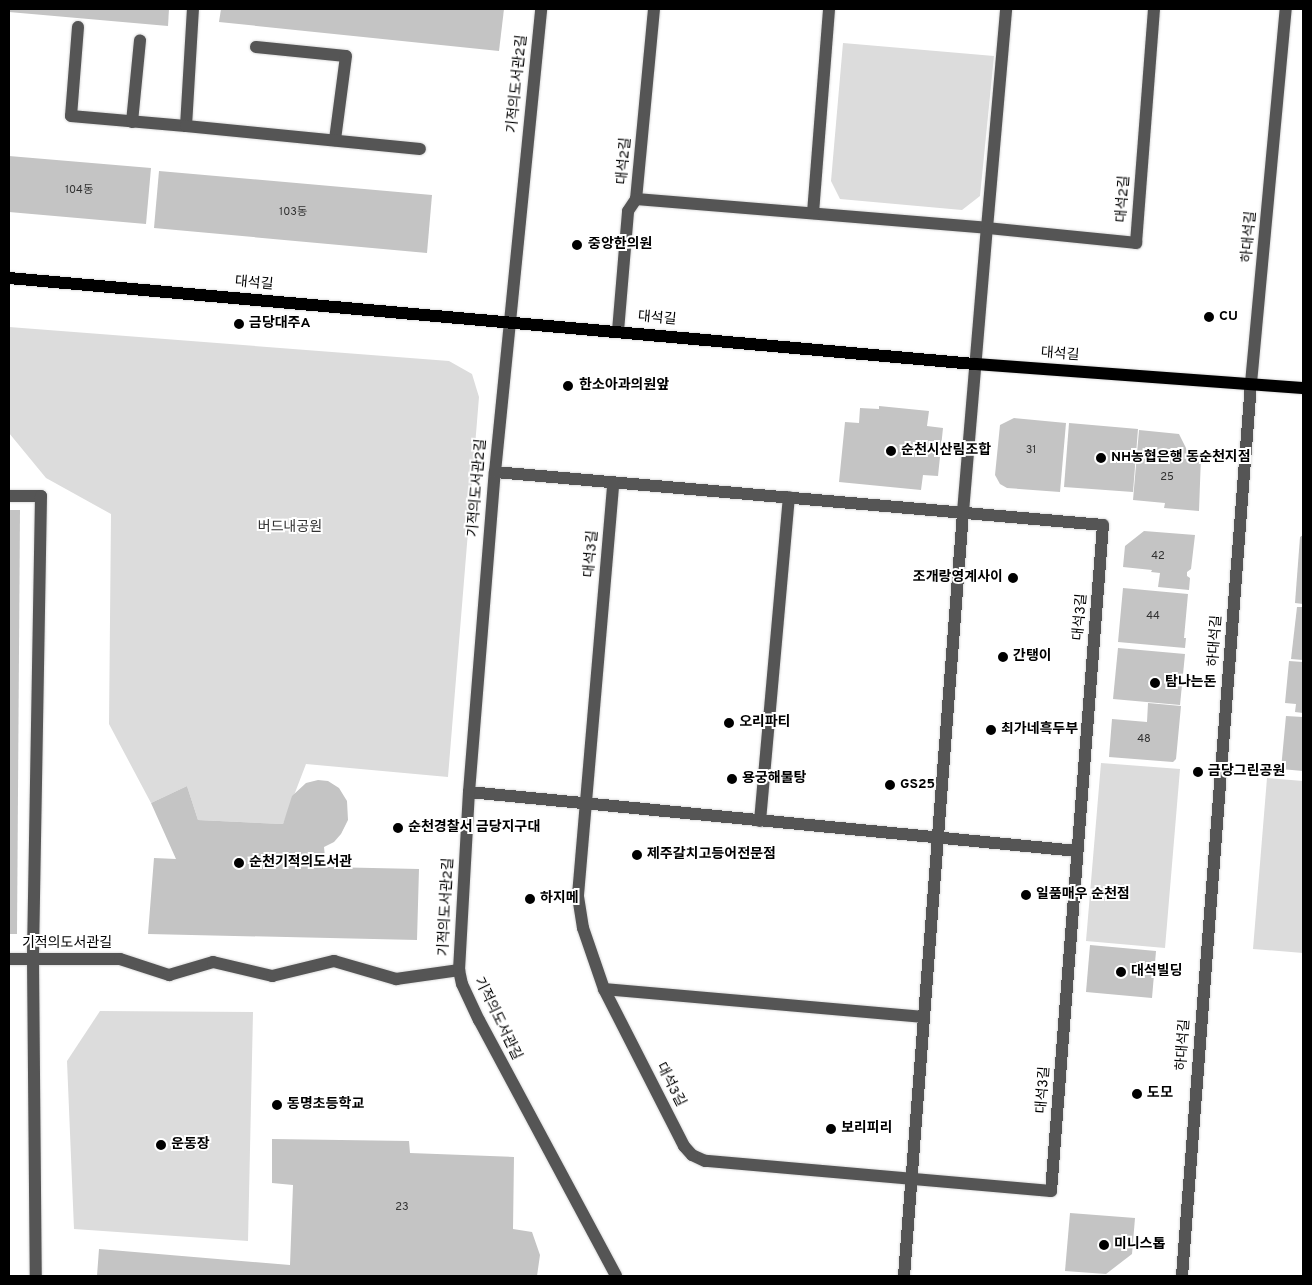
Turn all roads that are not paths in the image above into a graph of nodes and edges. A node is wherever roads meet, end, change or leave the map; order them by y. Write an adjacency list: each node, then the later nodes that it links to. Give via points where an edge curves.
1 (193, 9): 12 (street)
2 (541, 9): 19 (street, 기적의도서관2길)
3 (654, 9): 15 (street, 대석2길)
4 (829, 9): 16 (street)
5 (1006, 9): 17 (street)
6 (1154, 9): 17 (street, 대석2길, via 1136,243)
7 (1286, 9): 22 (street, 하대석길)
8 (78, 28): 11 (street, via 71,116)
9 (140, 40): 11 (street)
10 (256, 46): 13 (street, via 346,56)
11 (132, 122): 12 (street)
12 (186, 126): 13 (street)
13 (335, 140): 14 (street)
14 (420, 149)
15 (636, 199): 16 (street, 대석2길); 20 (street, via 628,211)
16 (813, 213): 17 (street, 대석2길)
17 (987, 228): 21 (street)
18 (9, 278): 19 (main road, 대석길)
19 (509, 321): 20 (main road, 대석길); 24 (street, 기적의도서관2길)
20 (618, 331): 21 (main road, 대석길)
21 (975, 364): 22 (main road, 대석길); 28 (street)
22 (1251, 383): 23 (main road, 대석길); 43 (street, 하대석길)
23 (1303, 388)
24 (494, 472): 25 (street); 29 (street, 기적의도서관2길)
25 (613, 484): 27 (street, 대석3길); 30 (street, 대석3길)
26 (9, 496): 35 (street, via 40,496)
27 (789, 497): 28 (street, 대석3길); 31 (street)
28 (963, 512): 32 (street); 33 (street, 대석3길, via 1103,525)
29 (469, 792): 30 (street); 36 (street, 기적의도서관2길)
30 (585, 804): 31 (street); 37 (street, 대석3길, via 578,895 583,928)
31 (760, 820): 32 (street)
32 (938, 838): 33 (street); 38 (street)
33 (1077, 851): 39 (street, 대석3길, via 1051,1191)
34 (9, 959): 35 (street, 기적의도서관길)
35 (33, 959): 36 (street, 기적의도서관길, via 120,959 169,975 213,962 272,976 334,961 396,979); 40 (street)
36 (459, 970): 41 (street, 기적의도서관길, via 479,1020)
37 (604, 989): 38 (street); 39 (street, 대석3길, via 684,1146 692,1154 705,1161)
38 (924, 1017): 39 (street)
39 (911, 1179): 42 (street)
40 (36, 1276)
41 (616, 1276)
42 (904, 1276)
43 (1182, 1276)

